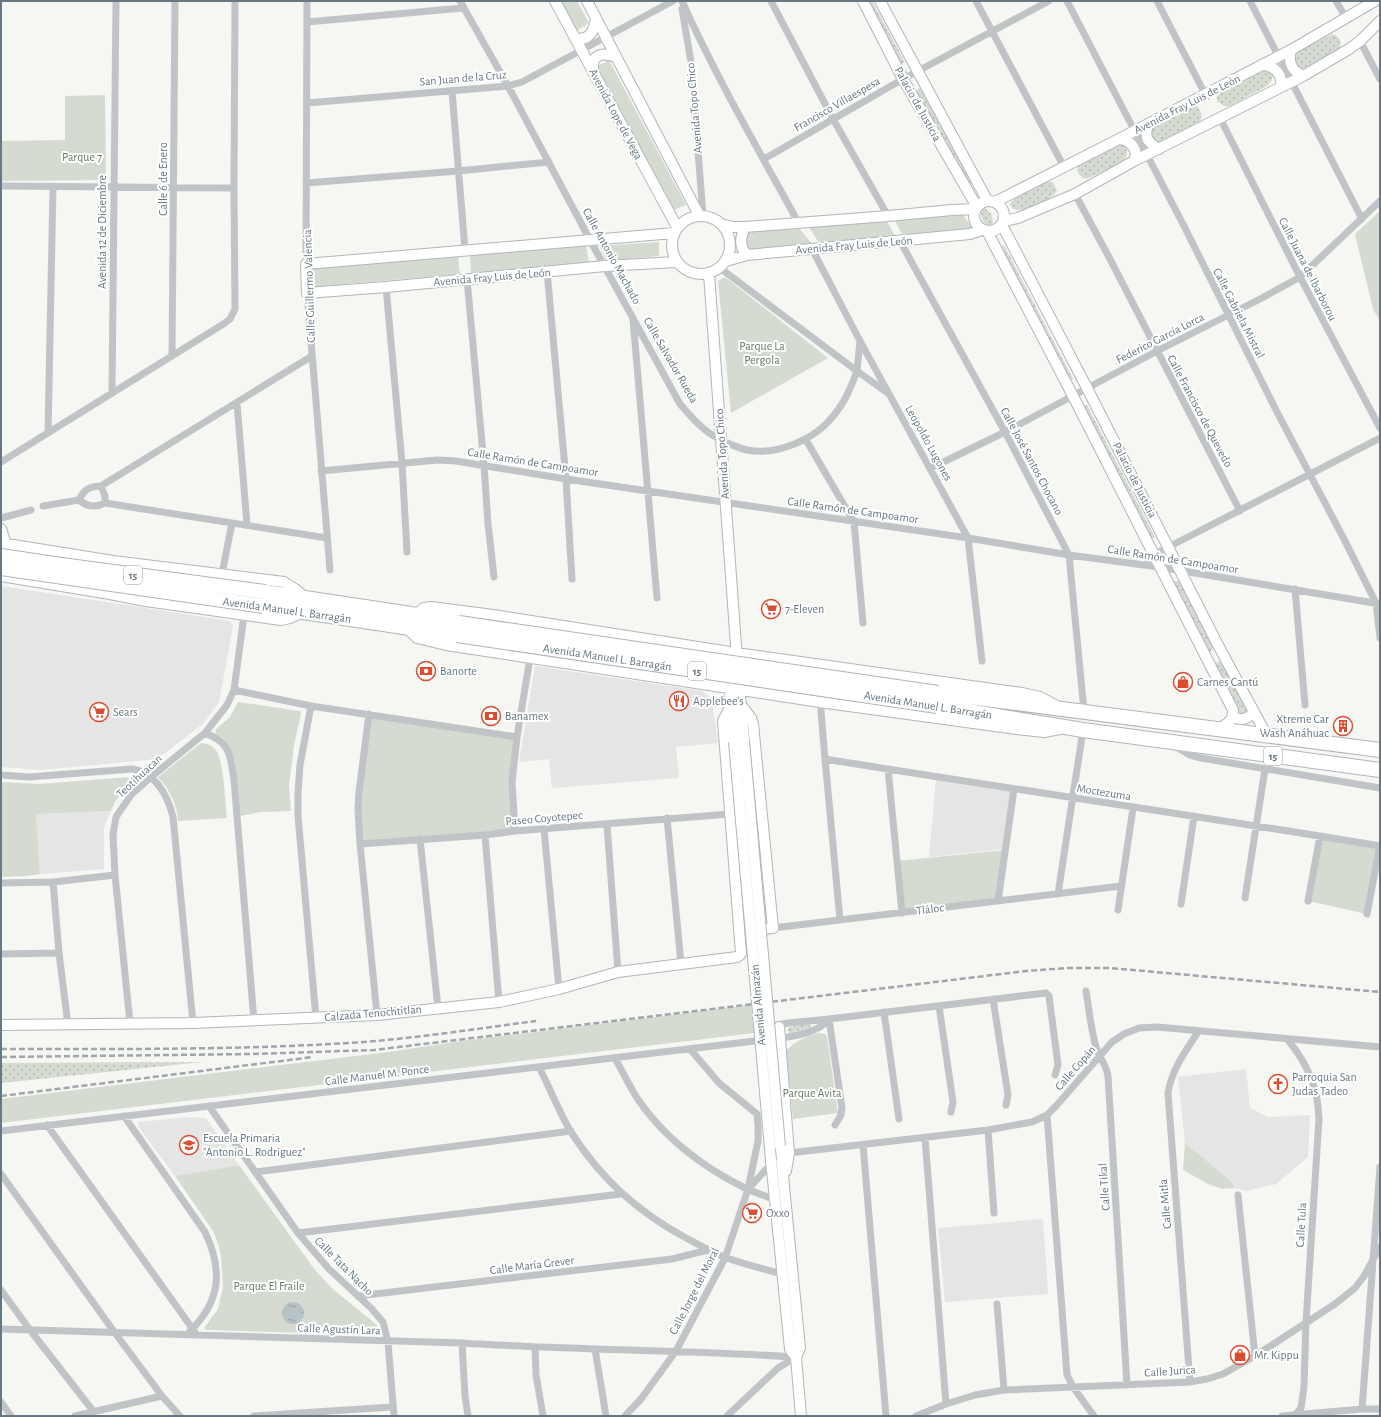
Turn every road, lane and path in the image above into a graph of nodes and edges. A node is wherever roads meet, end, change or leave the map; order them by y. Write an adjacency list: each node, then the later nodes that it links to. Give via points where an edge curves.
1 (116, 1): 59 (street, Avenida 12 de Diciembre)
2 (174, 1): 60 (street, Calle 6 de Enero)
3 (235, 1): 62 (street)
4 (307, 1): 24 (street, Calle Guillermo Valencia)
5 (460, 1): 20 (street, Calle Antonio Machado)
6 (555, 1): 26 (street, Avenida Lope de Vega)
7 (587, 1): 21 (street)
8 (672, 1): 27 (street, San Juan de la Cruz)
9 (681, 1): 52 (street); 68 (street, Avenida Topo Chico, via 691,62)
10 (771, 1): 46 (street)
11 (863, 1): 38 (street, Palacio de Justicia)
12 (880, 1): 35 (street, Palacio de Justicia)
13 (976, 1): 25 (street)
14 (1049, 1): 25 (street, Francisco Villaespesa)
15 (1067, 1): 48 (street, Calle Gabriela Mistral)
16 (1157, 1): 43 (street)
17 (1250, 1): 31 (street)
18 (1336, 1): 22 (street)
19 (1375, 1): 22 (street, Avenida Fray Luis de León)
20 (463, 8): 24 (street); 40 (street, Calle Antonio Machado)
21 (596, 18): 26 (street, via 592,34 585,39); 27 (street)
22 (1346, 18): 30 (street, Avenida Fray Luis de León)
23 (1380, 21): 28 (street)
24 (307, 22): 44 (street, Calle Guillermo Valencia)
25 (992, 32): 35 (street, Francisco Villaespesa); 55 (street)
26 (575, 38): 29 (street, Avenida Lope de Vega)
27 (606, 38): 29 (street, San Juan de la Cruz); 32 (street)
28 (1360, 41): 36 (street); 37 (street)
29 (582, 50): 34 (street, Avenida Lope de Vega); 40 (street, San Juan de la Cruz, via 534,77)
30 (1291, 50): 31 (street, Avenida Fray Luis de León); 36 (street, via 1291,66)
31 (1278, 56): 33 (street, Avenida Fray Luis de León); 39 (street)
32 (616, 57): 34 (street, via 604,54 597,56 593,61); 68 (street)
33 (1261, 65): 41 (street, via 1278,71); 43 (street, Avenida Fray Luis de León)
34 (593, 70): 76 (street, Avenida Lope de Vega)
35 (918, 71): 38 (street, Francisco Villaespesa); 65 (street, Palacio de Justicia)
36 (1303, 76): 39 (street)
37 (1380, 78)
38 (903, 79): 46 (street, Francisco Villaespesa); 67 (street, Palacio de Justicia)
39 (1292, 82): 41 (street); 71 (street)
40 (508, 86): 42 (street, San Juan de la Cruz); 54 (street, Calle Antonio Machado)
41 (1281, 87): 45 (street)
42 (452, 91): 44 (street, San Juan de la Cruz); 56 (street)
43 (1205, 94): 47 (street, Avenida Fray Luis de León)
44 (307, 103): 57 (street, Calle Guillermo Valencia)
45 (1220, 118): 50 (street); 89 (street, Calle Juana de Ibarborou)
46 (833, 119): 52 (street, Francisco Villaespesa); 69 (street)
47 (1148, 124): 48 (street, Avenida Fray Luis de León); 50 (street, via 1147,140)
48 (1134, 131): 49 (street, Avenida Fray Luis de León); 51 (street, Calle Gabriela Mistral)
49 (1119, 139): 53 (street, via 1128,141 1133,146 1136,154); 55 (street, Avenida Fray Luis de León)
50 (1159, 149): 51 (street)
51 (1147, 155): 53 (street); 94 (street, Calle Gabriela Mistral)
52 (764, 159): 72 (street)
53 (1134, 161): 63 (street)
54 (549, 162): 56 (street); 78 (street, Calle Antonio Machado)
55 (1064, 167): 64 (street, Avenida Fray Luis de León)
56 (458, 171): 57 (street); 80 (street)
57 (306, 184): 84 (street, Calle Guillermo Valencia)
58 (1, 186): 61 (street)
59 (114, 186): 60 (street); 61 (street); 101 (street, Avenida 12 de Diciembre)
60 (174, 187): 62 (street); 97 (street, Calle 6 de Enero)
61 (53, 188): 107 (street)
62 (234, 188): 97 (street, via 236,309 225,323)
63 (1074, 194): 70 (street); 96 (street, Calle Francisco de Quevedo)
64 (1006, 197): 65 (street, Avenida Fray Luis de León); 70 (street, via 1008,213)
65 (991, 201): 67 (street, via 983,201); 73 (street, via 1002,208)
66 (1380, 201): 71 (street, Federico García Lorca)
67 (976, 208): 69 (street); 77 (street, via 975,224)
68 (701, 215): 74 (street, via 713,218); 76 (street, via 683,221)
69 (888, 216): 72 (street)
70 (1018, 218): 73 (street)
71 (1362, 219): 89 (street, Federico García Lorca)
72 (798, 222): 75 (street)
73 (1003, 223): 77 (street, via 995,230); 100 (street, Palacio de Justicia)
74 (721, 224): 75 (street); 85 (street, via 728,235 730,248)
75 (745, 227): 82 (street, via 740,242)
76 (675, 230): 78 (street); 83 (street, via 671,243)
77 (985, 231): 79 (street, Avenida Fray Luis de León); 103 (street, Palacio de Justicia)
78 (590, 240): 80 (street); 86 (street, Calle Antonio Machado)
79 (900, 241): 81 (street, Avenida Fray Luis de León); 106 (street, Calle José Santos Chocano)
80 (465, 250): 84 (street)
81 (812, 250): 82 (street, Avenida Fray Luis de León); 95 (street, Leopoldo Lugones)
82 (747, 255): 85 (street, Avenida Fray Luis de León)
83 (676, 262): 86 (street, Avenida Fray Luis de León); 88 (street, via 691,273)
84 (306, 264): 92 (street, Calle Guillermo Valencia)
85 (723, 264): 88 (street); 99 (street)
86 (605, 266): 87 (street, Avenida Fray Luis de León); 93 (street, Calle Antonio Machado)
87 (547, 271): 90 (street, Avenida Fray Luis de León); 117 (street)
88 (709, 274): 109 (street, Avenida Topo Chico)
89 (1300, 277): 94 (street, Federico García Lorca); 105 (street, Calle Juana de Ibarborou)
90 (467, 279): 91 (street, Avenida Fray Luis de León); 113 (street)
91 (386, 287): 92 (street, Avenida Fray Luis de León); 112 (street)
92 (307, 293): 98 (street, Calle Guillermo Valencia)
93 (633, 316): 109 (street, Calle Salvador Rueda, via 680,404 694,420); 119 (street, Calle Antonio Machado)
94 (1228, 316): 96 (street, Federico García Lorca); 116 (street, Calle Gabriela Mistral)
95 (860, 341): 99 (street, Calle Salvador Rueda); 102 (street, Leopoldo Lugones)
96 (1157, 352): 100 (street, Federico García Lorca); 125 (street, Calle Francisco de Quevedo)
97 (172, 356): 101 (street)
98 (312, 356): 104 (street); 115 (street, Calle Guillermo Valencia)
99 (857, 371): 102 (street); 110 (street, Calle Salvador Rueda, via 848,394 834,415)
100 (1088, 388): 103 (street, Federico García Lorca); 133 (street, Palacio de Justicia)
101 (112, 392): 107 (street)
102 (889, 394): 114 (street, Leopoldo Lugones)
103 (1073, 396): 106 (street, Federico García Lorca); 137 (street, Palacio de Justicia)
104 (237, 403): 118 (street); 129 (street)
105 (1380, 428)
106 (1004, 432): 114 (street, Federico García Lorca); 136 (street, Calle José Santos Chocano)
107 (48, 433): 111 (street)
108 (1380, 438): 116 (street)
109 (721, 440): 110 (street, Calle Salvador Rueda, via 747,450 763,451); 121 (street, Avenida Topo Chico)
110 (806, 440): 127 (street)
111 (1, 462)
112 (402, 463): 113 (street, Calle Ramón de Campoamor, via 437,460); 115 (street, Calle Ramón de Campoamor); 135 (street)
113 (484, 465): 117 (street, Calle Ramón de Campoamor); 146 (street)
114 (931, 468): 132 (street, Leopoldo Lugones)
115 (321, 471): 131 (street, Calle Guillermo Valencia)
116 (1310, 475): 125 (street); 153 (street, Calle Gabriela Mistral)
117 (566, 479): 119 (street, Calle Ramón de Campoamor); 147 (street)
118 (100, 486): 120 (street, via 86,489); 122 (street, via 105,496)
119 (648, 490): 121 (street, Calle Ramón de Campoamor); 150 (street, Calle Antonio Machado)
120 (79, 500): 122 (street, via 85,505 92,506); 123 (street)
121 (725, 502): 127 (street, Calle Ramón de Campoamor); 160 (street, Avenida Topo Chico)
122 (104, 503): 128 (street)
123 (43, 506)
124 (31, 510): 126 (street)
125 (1240, 510): 133 (street)
126 (1, 518)
127 (854, 522): 132 (street, Calle Ramón de Campoamor); 157 (street)
128 (232, 523): 129 (street); 145 (street)
129 (246, 525): 131 (street)
130 (1, 529): 134 (street)
131 (327, 538): 142 (street, Calle Guillermo Valencia)
132 (968, 538): 136 (street, Calle Ramón de Campoamor); 169 (street, Leopoldo Lugones)
133 (1169, 547): 137 (street); 143 (street, Palacio de Justicia)
134 (3, 548): 138 (street); 144 (street); 151 (highway, Avenida Manuel L. Barragán / 15, bridge, via 62,565)
135 (407, 552)
136 (1069, 555): 140 (street, Calle Ramón de Campoamor); 182 (street, Calle José Santos Chocano)
137 (1153, 555): 140 (street); 141 (street, Palacio de Justicia)
138 (113, 561): 139 (street); 149 (street, via 121,567 124,579 120,588)
139 (147, 564): 145 (street); 152 (street, via 137,580 138,590)
140 (1146, 565): 141 (street, Calle Ramón de Campoamor)
141 (1159, 567): 143 (street, Calle Ramón de Campoamor); 166 (street, Palacio de Justicia)
142 (330, 570)
143 (1181, 571): 148 (street, Calle Ramón de Campoamor); 163 (street, Palacio de Justicia)
144 (3, 574): 149 (street); 151 (highway, Avenida Manuel L. Barragán / 15, bridge)
145 (222, 574): 154 (street, via 284,582 295,589)
146 (494, 577)
147 (572, 579)
148 (1295, 589): 153 (street, Calle Ramón de Campoamor); 179 (street)
149 (110, 594): 152 (street)
150 (657, 598)
151 (264, 599): 154 (highway, Avenida Manuel L. Barragán / 15)
152 (146, 601): 155 (street)
153 (1378, 603): 162 (street, Calle Gabriela Mistral)
154 (305, 605): 155 (street, via 285,620); 156 (highway, Avenida Manuel L. Barragán / 15); 158 (highway, Avenida Manuel L. Barragán / 15)
155 (244, 615): 174 (street, Teotihuacan)
156 (415, 615): 159 (highway, Avenida Manuel L. Barragán / 15); 161 (street, via 424,608 438,607)
157 (863, 623)
158 (406, 627): 159 (highway, Avenida Manuel L. Barragán / 15); 167 (street, via 418,638)
159 (458, 629): 176 (highway, Avenida Manuel L. Barragán / 15, bridge)
160 (735, 634): 164 (street); 165 (street, Avenida Topo Chico)
161 (644, 638): 164 (street); 172 (street)
162 (1380, 638)
163 (1218, 645): 166 (street, via 1213,654); 168 (street, Palacio de Justicia)
164 (726, 652): 165 (street); 173 (street, Avenida Almazán)
165 (736, 653): 170 (street); 175 (street, Avenida Almazán)
166 (1204, 654): 171 (street, Palacio de Justicia)
167 (530, 658): 172 (street); 191 (street)
168 (1226, 659): 171 (street, via 1216,658); 183 (street, Palacio de Justicia)
169 (982, 661)
170 (819, 665): 177 (street); 181 (street, via 1022,693 1040,697)
171 (1210, 666): 185 (street, Palacio de Justicia, via 1233,710)
172 (638, 675): 173 (street)
173 (729, 688): 175 (street); 178 (street, Avenida Almazán)
174 (234, 690): 180 (street); 189 (street, Teotihuacan, via 227,705)
175 (740, 690): 177 (street); 178 (street, Avenida Almazán)
176 (938, 700): 181 (highway, Avenida Manuel L. Barragán / 15); 186 (highway, Avenida Manuel L. Barragán / 15)
177 (820, 702): 186 (street, via 1044,732); 195 (street)
178 (736, 705): 193 (street, Avenida Almazán); 205 (street, via 723,721); 218 (street, via 751,718 753,724)
179 (1305, 705)
180 (311, 706): 184 (street); 246 (street, via 300,765 298,808)
181 (1062, 709): 182 (highway, Avenida Manuel L. Barragán / 15)
182 (1084, 711): 187 (highway, Avenida Manuel L. Barragán / 15)
183 (1254, 712): 185 (street, via 1244,719); 190 (street, Palacio de Justicia)
184 (369, 714): 191 (street); 215 (street, via 358,797)
185 (1233, 717): 187 (street)
186 (1069, 728): 188 (highway, Avenida Manuel L. Barragán / 15)
187 (1217, 729): 190 (highway, Avenida Manuel L. Barragán / 15)
188 (1083, 730): 192 (highway, Avenida Manuel L. Barragán / 15); 203 (street)
189 (205, 733): 200 (street, Teotihuacan); 248 (street, via 222,742 228,749 231,760)
190 (1268, 736): 194 (highway, Avenida Manuel L. Barragán / 15)
191 (517, 737): 211 (street, via 512,782)
192 (1165, 741): 196 (street, via 1190,755); 198 (highway, Avenida Manuel L. Barragán / 15)
193 (739, 742): 277 (street, Avenida Almazán, bridge); 278 (street, Avenida Almazán, bridge)
194 (1380, 750)
195 (825, 759): 197 (street, Moctezuma); 231 (street)
196 (1265, 769): 201 (street); 209 (street)
197 (888, 770): 202 (street, Moctezuma); 229 (street)
198 (1380, 770)
199 (1, 775): 200 (street, via 29,777 132,769)
200 (151, 777): 217 (street, Teotihuacan, via 131,795 116,817 113,835); 249 (street, via 165,794 173,817)
201 (1380, 788)
202 (1014, 790): 203 (street, Moctezuma); 225 (street)
203 (1073, 798): 204 (street, Moctezuma); 223 (street)
204 (1133, 808): 206 (street, Moctezuma); 222 (street)
205 (730, 814): 207 (street, Paseo Coyotepec); 221 (street)
206 (1194, 816): 209 (street, Moctezuma); 227 (street)
207 (667, 818): 208 (street, Paseo Coyotepec); 236 (street)
208 (607, 825): 210 (street, Paseo Coyotepec); 237 (street)
209 (1257, 825): 213 (street, Moctezuma); 224 (street)
210 (544, 829): 211 (street, Paseo Coyotepec); 238 (street)
211 (515, 831): 212 (street, Paseo Coyotepec)
212 (485, 835): 214 (street, Paseo Coyotepec); 241 (street)
213 (1320, 836): 216 (street, Moctezuma); 226 (street)
214 (420, 839): 215 (street, Paseo Coyotepec); 243 (street)
215 (360, 844): 245 (street)
216 (1380, 846): 230 (street)
217 (115, 875): 219 (street); 250 (street, Teotihuacan)
218 (768, 880): 221 (street); 232 (street)
219 (53, 882): 220 (street); 234 (street)
220 (1, 883)
221 (736, 883): 233 (street)
222 (1121, 886): 223 (street, Tláloc); 228 (street)
223 (1058, 894): 225 (street, Tláloc)
224 (1245, 898)
225 (998, 901): 229 (street, Tláloc)
226 (1308, 901)
227 (1181, 904)
228 (1118, 910)
229 (902, 913): 231 (street, Tláloc)
230 (1367, 914)
231 (840, 920): 232 (street, Tláloc)
232 (773, 928): 233 (street, Tláloc)
233 (739, 931): 236 (street, Calzada Tenochtitlan, via 738,957)
234 (59, 953): 235 (street); 252 (street)
235 (1, 954)
236 (681, 963): 237 (street, Calzada Tenochtitlan)
237 (618, 972): 238 (street, Calzada Tenochtitlan)
238 (559, 989): 241 (street, Calzada Tenochtitlan)
239 (1086, 991): 260 (street, Calle Tikal, via 1094,1040)
240 (993, 999): 242 (street, Calle Manuel M. Ponce); 263 (street, Calle Manuel M. Ponce, via 1047,993 1058,1065); 264 (street, via 1008,1095)
241 (499, 1002): 243 (street, Calzada Tenochtitlan)
242 (939, 1006): 244 (street, Calle Manuel M. Ponce); 266 (street, via 952,1102)
243 (438, 1008): 245 (street, Calzada Tenochtitlan)
244 (884, 1012): 247 (street, Calle Manuel M. Ponce); 269 (street)
245 (377, 1015): 246 (street, Calzada Tenochtitlan)
246 (316, 1018): 248 (street, Calzada Tenochtitlan)
247 (829, 1020): 253 (street, Calle Manuel M. Ponce, via 788,1023); 255 (street, Calle Manuel M. Ponce, via 816,1030); 271 (street, via 842,1108)
248 (254, 1021): 249 (street, Calzada Tenochtitlan)
249 (193, 1023): 250 (street, Calzada Tenochtitlan)
250 (130, 1024): 252 (street, Calzada Tenochtitlan)
251 (1, 1025): 252 (street, Calzada Tenochtitlan)
252 (68, 1025)
253 (779, 1027): 255 (street); 257 (street, Calle Manuel M. Ponce)
254 (1198, 1032): 256 (street, Calle Copán); 260 (street, Calle Copán, via 1157,1027 1139,1028 1112,1042); 308 (street, Calle Mitla, via 1175,1068 1168,1094)
255 (780, 1038): 257 (street, Calle Manuel M. Ponce); 277 (street)
256 (1288, 1040): 258 (street, Calle Copán); 296 (street, Calle Tula, via 1306,1065 1313,1080 1319,1119)
257 (755, 1041): 259 (street, Calle Manuel M. Ponce)
258 (1380, 1046)
259 (690, 1049): 261 (street, Calle Manuel M. Ponce); 282 (street, Calle Jorge del Moral, via 719,1083 757,1114 758,1141)
260 (1100, 1055): 267 (street, Calle Copán); 309 (street, Calle Tikal, via 1108,1076)
261 (615, 1058): 262 (street, Calle Manuel M. Ponce); 282 (street, via 638,1099 676,1142 709,1168)
262 (539, 1067): 265 (street, Calle Manuel M. Ponce); 274 (street)
263 (1055, 1075)
264 (1006, 1105)
265 (209, 1106): 268 (street, Calle Manuel M. Ponce); 280 (street, Calle Tata Nacho)
266 (951, 1112)
267 (1047, 1115): 272 (street, Calle Copán, via 1032,1122); 310 (street, via 1067,1375)
268 (124, 1116): 270 (street, Calle Manuel M. Ponce); 299 (street, via 205,1232 212,1249 216,1274 214,1296)
269 (899, 1119)
270 (47, 1125): 273 (street, Calle Manuel M. Ponce); 299 (street)
271 (835, 1126)
272 (988, 1130): 275 (street, Calle Copán); 286 (street)
273 (1, 1131)
274 (571, 1131): 280 (street); 283 (street)
275 (925, 1138): 276 (street, Calle Copán); 314 (street)
276 (863, 1145): 277 (street, Calle Copán); 330 (street)
277 (783, 1150): 307 (street, Avenida Almazán, via 783,1183 800,1348)
278 (771, 1162): 282 (street); 285 (street, Avenida Almazán)
279 (1380, 1167): 290 (street)
280 (256, 1172): 287 (street, Calle Tata Nacho)
281 (1, 1174): 300 (street)
282 (748, 1189): 285 (street); 291 (street, Calle Jorge del Moral)
283 (622, 1194): 287 (street); 289 (street, via 669,1229)
284 (1238, 1195): 306 (street)
285 (776, 1200): 292 (street, Avenida Almazán)
286 (994, 1213)
287 (298, 1233): 294 (street, Calle Tata Nacho, via 329,1269)
288 (1380, 1247): 290 (street, Calle Jurica)
289 (708, 1250): 291 (street); 294 (street, Calle María Grever, via 672,1259)
290 (1374, 1257): 296 (street, Calle Jurica, via 1355,1288); 316 (street)
291 (725, 1258): 292 (street); 305 (street, Calle Jorge del Moral)
292 (783, 1274): 307 (street, Avenida Almazán, via 790,1349)
293 (1, 1290): 298 (street)
294 (358, 1296): 301 (street, Calle Tata Nacho, via 383,1322)
295 (997, 1304): 311 (street)
296 (1306, 1322): 306 (street, Calle Jurica); 334 (street, Calle Tula, via 1304,1396 1301,1408)
297 (1, 1329): 298 (street)
298 (30, 1330): 300 (street); 318 (street)
299 (195, 1331): 300 (street, via 187,1334); 301 (street, Calle Agustín Lara)
300 (115, 1333): 312 (street)
301 (388, 1342): 302 (street, Calle Agustín Lara); 315 (street, Calle Tata Nacho)
302 (462, 1343): 303 (street, Calle Agustín Lara); 324 (street)
303 (535, 1348): 304 (street, Calle Agustín Lara); 325 (street, via 538,1392)
304 (595, 1349): 305 (street, Calle Agustín Lara); 326 (street)
305 (676, 1351): 307 (street, Calle Agustín Lara); 327 (street, Calle Jorge del Moral, via 641,1399)
306 (1255, 1356): 308 (street, Calle Jurica, via 1224,1374)
307 (796, 1357): 328 (street, via 778,1368); 329 (street, Avenida Almazán)
308 (1190, 1382): 309 (street, Calle Jurica)
309 (1127, 1385): 310 (street, Calle Jurica)
310 (1073, 1387): 311 (street, Calle Jurica); 332 (street)
311 (1004, 1390): 314 (street, Calle Jurica)
312 (162, 1396): 318 (street); 321 (street)
313 (1, 1402): 319 (street)
314 (946, 1404): 331 (street, Calle Jurica)
315 (392, 1407): 322 (street); 323 (street, Calle Tata Nacho)
316 (1362, 1409): 317 (street); 334 (street)
317 (1380, 1409)
318 (94, 1412): 320 (street)
319 (11, 1416)
320 (75, 1416)
321 (180, 1416)
322 (254, 1416)
323 (394, 1416)
324 (468, 1416)
325 (543, 1416)
326 (606, 1416)
327 (625, 1416)
328 (727, 1416)
329 (801, 1416)
330 (886, 1416)
331 (916, 1416)
332 (1094, 1416)
333 (1282, 1416): 334 (street)
334 (1294, 1416)

